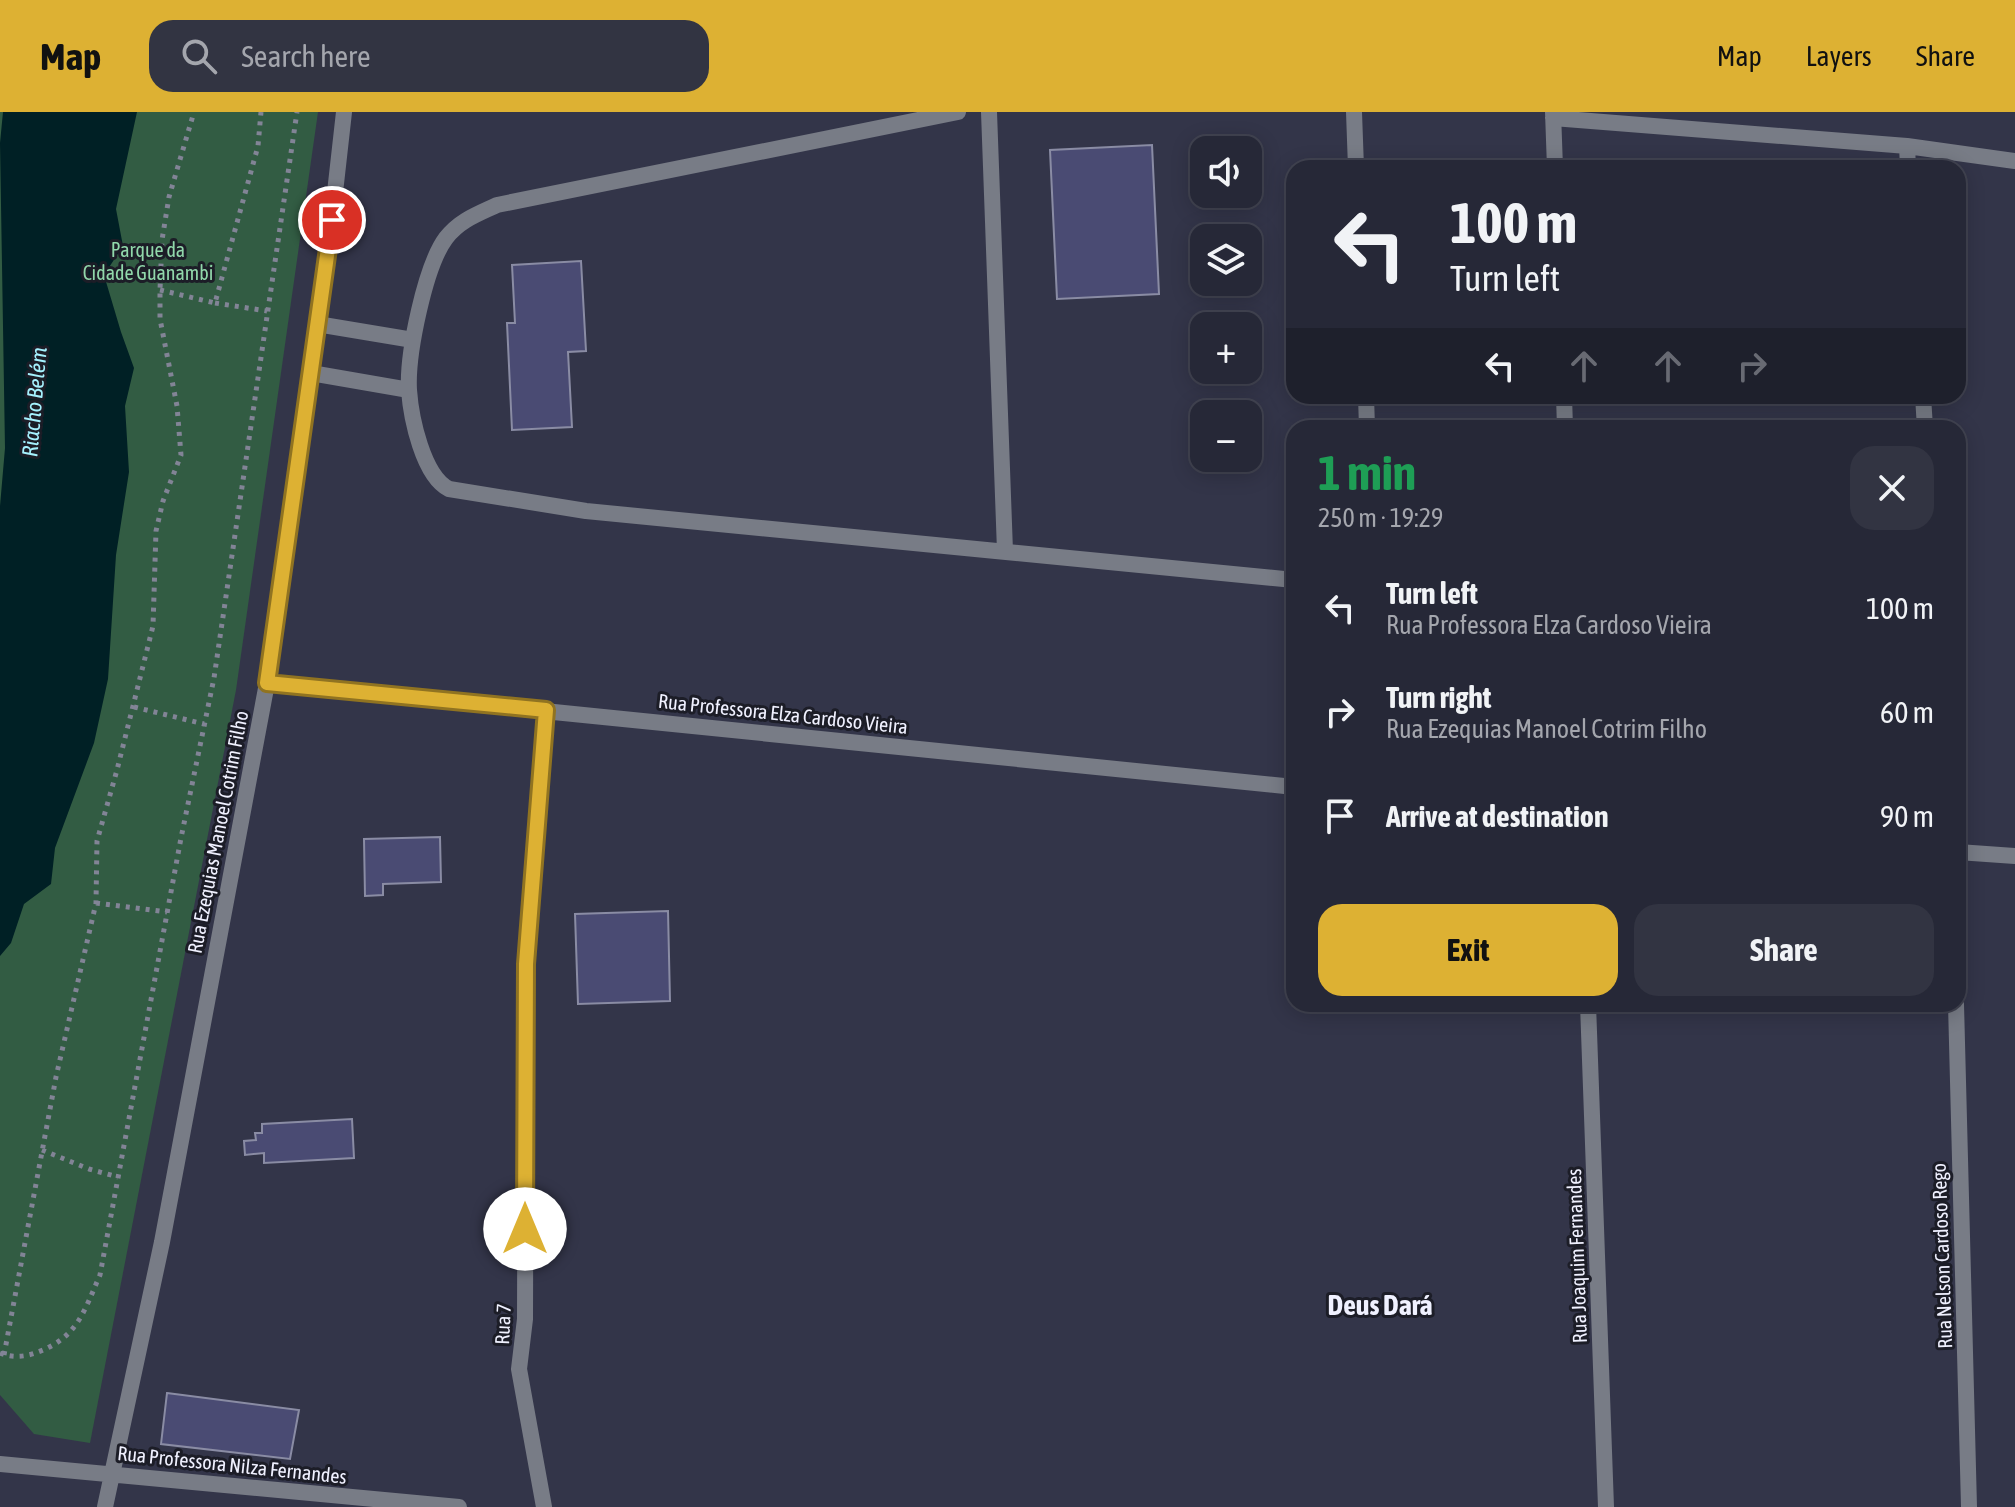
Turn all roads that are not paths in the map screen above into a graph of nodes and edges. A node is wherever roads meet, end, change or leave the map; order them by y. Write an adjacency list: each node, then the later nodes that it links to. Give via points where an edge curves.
1 (344, 112): 11 (street, Rua Ezequias Manoel Cotrim Filho)
2 (958, 112): 12 (street, via 497,205 460,223 445,239 434,259)
3 (989, 112): 15 (street)
4 (1354, 112): 7 (street)
5 (1553, 115): 6 (street); 8 (street)
6 (1907, 146): 9 (street); 10 (street)
7 (1356, 160)
8 (1555, 160)
9 (1908, 160)
10 (2015, 161)
11 (317, 324): 12 (street); 13 (street, Rua Ezequias Manoel Cotrim Filho)
12 (413, 340): 14 (street)
13 (311, 373): 14 (street); 17 (street, Rua Ezequias Manoel Cotrim Filho)
14 (409, 390): 15 (street, via 424,457 440,485 449,489 586,511)
15 (1005, 551): 16 (street)
16 (1286, 579)
17 (267, 683): 18 (street, Rua Professora Elza Cardoso Vieira); 25 (street, Rua Ezequias Manoel Cotrim Filho, via 162,1242)
18 (546, 710): 19 (street, Rua Professora Elza Cardoso Vieira); 28 (street, Rua 7, via 526,964 525,1319 519,1369)
19 (1286, 786)
20 (1966, 853): 21 (street)
21 (2015, 856)
22 (1588, 1012): 29 (street, Rua Joaquim Fernandes)
23 (1956, 1012): 30 (street, Rua Nelson Cardoso Rego)
24 (0, 1464): 25 (street, Rua Professora Nilza Fernandes)
25 (110, 1473): 26 (street, Rua Ezequias Manoel Cotrim Filho); 27 (street, Rua Professora Nilza Fernandes)
26 (105, 1507)
27 (459, 1507)
28 (544, 1507)
29 (1606, 1507)
30 (1969, 1507)

